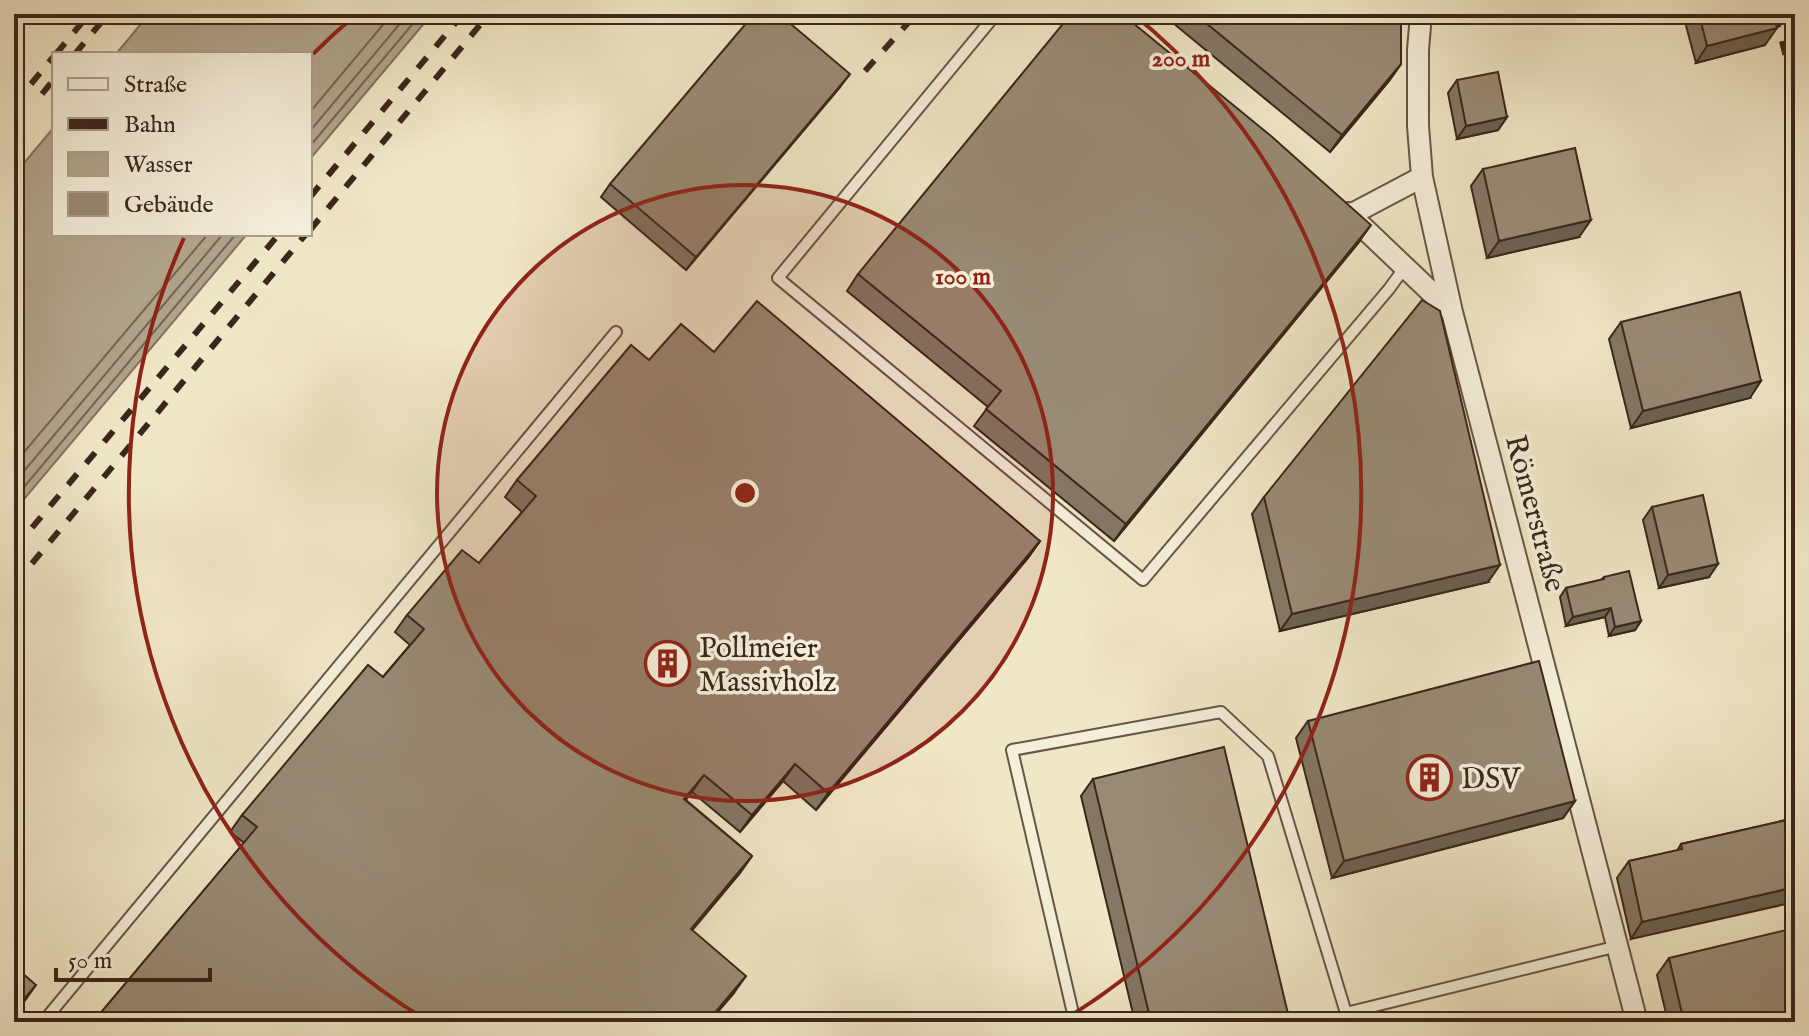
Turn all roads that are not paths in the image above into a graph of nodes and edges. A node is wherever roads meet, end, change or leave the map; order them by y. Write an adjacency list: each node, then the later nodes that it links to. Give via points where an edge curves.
1 (996, 14): 4 (lane, via 778,278 1143,580)
2 (1421, 14): 3 (street, Römerstraße)
3 (1422, 177): 4 (street, via 1344,210); 5 (street, Römerstraße)
4 (1405, 267): 5 (street)
5 (1452, 312): 7 (street, Römerstraße)
6 (616, 332): 8 (lane)
7 (1618, 946): 9 (lane, via 1346,1013 1268,756 1221,712 1012,750); 10 (street, Römerstraße)
8 (43, 1022)
9 (1075, 1022)
10 (1637, 1022)

